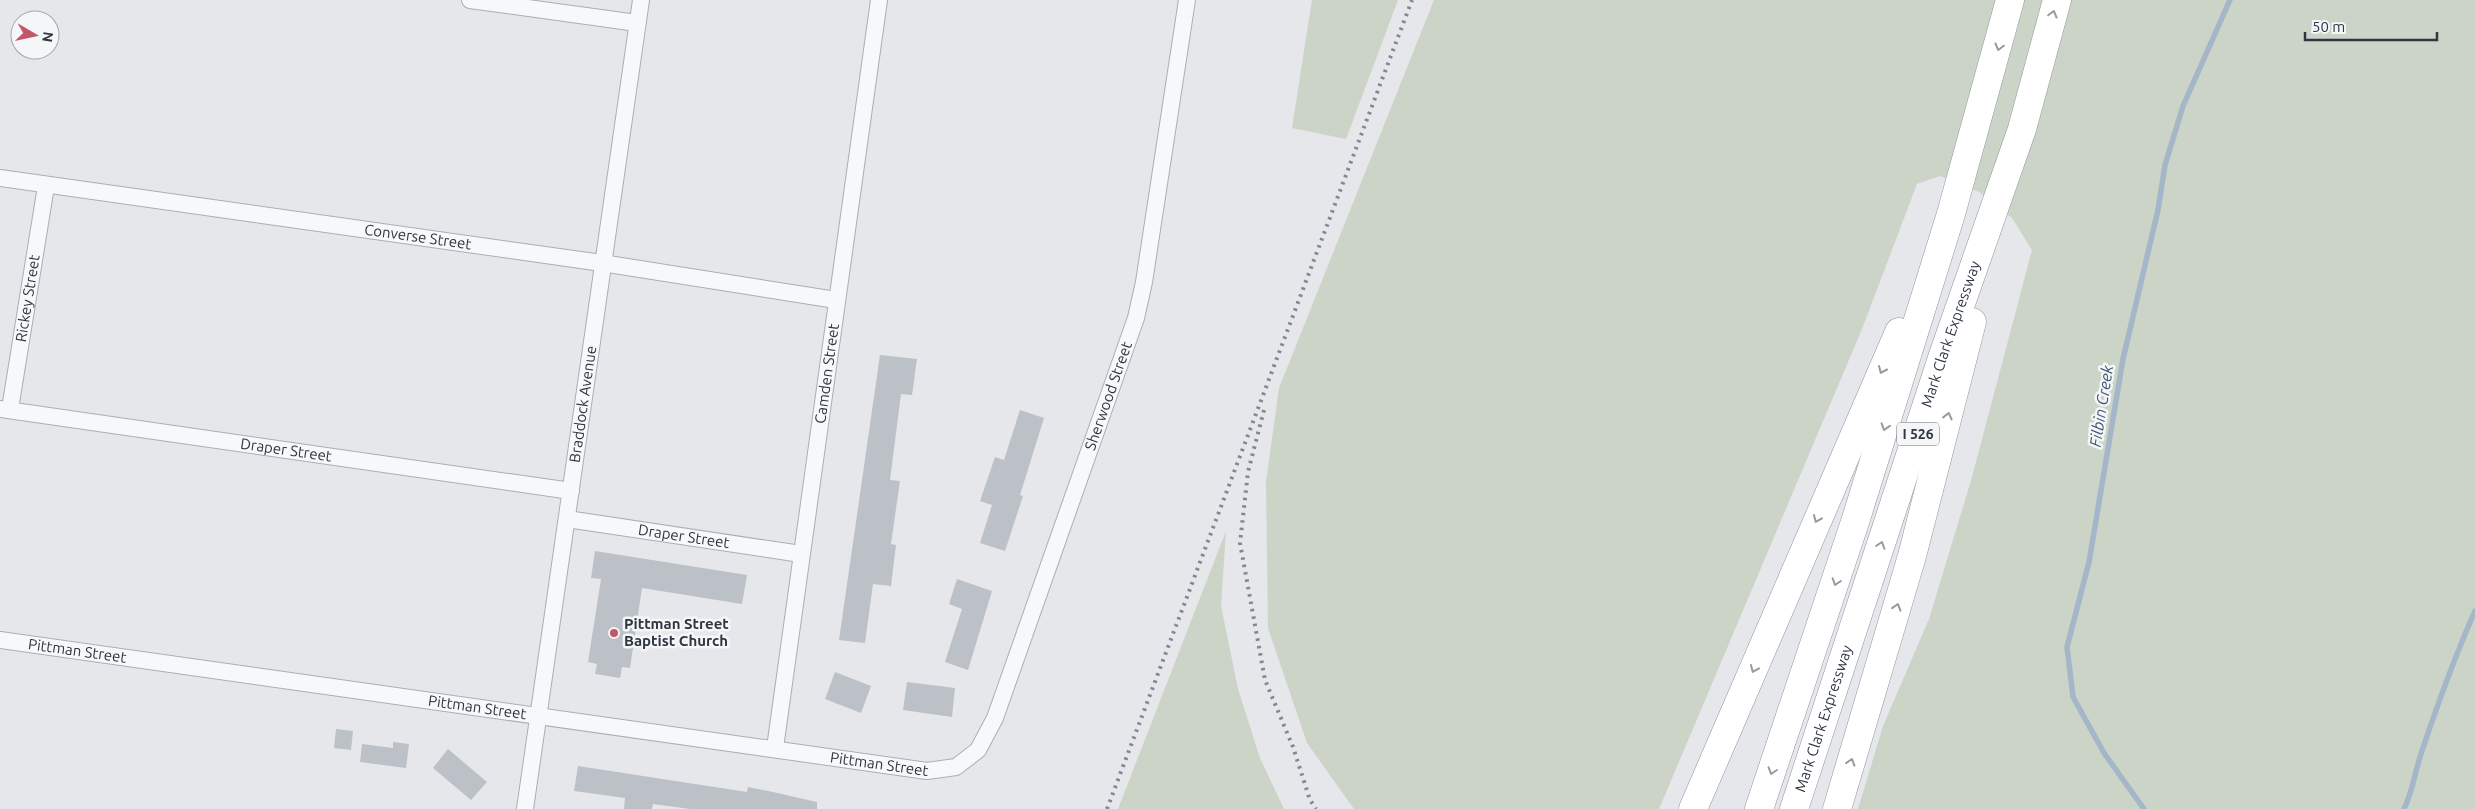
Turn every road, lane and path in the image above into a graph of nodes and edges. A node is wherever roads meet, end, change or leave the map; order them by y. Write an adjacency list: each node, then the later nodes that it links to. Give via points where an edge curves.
1 (470, 0): 7 (street)
2 (641, 0): 7 (street, Braddock Avenue)
3 (879, 0): 13 (street, Camden Street)
4 (1187, 0): 21 (street, Sherwood Street, via 1136,318 996,718 978,750)
5 (2010, 0): 11 (highway, Mark Clark Expressway / I 526, one-way to 11)
6 (2057, 0): 8 (highway, Mark Clark Expressway / I 526, one-way to 6)
7 (637, 23): 12 (street, Braddock Avenue)
8 (2022, 129): 25 (highway, Mark Clark Expressway / I 526, one-way to 8); 26 (highway, one-way to 8, via 1912,556)
9 (0, 178): 10 (street, Converse Street)
10 (46, 186): 12 (street, Converse Street); 14 (street, Rickey Street)
11 (1951, 214): 23 (highway, one-way to 23); 24 (highway, Mark Clark Expressway / I 526, one-way to 24, via 1852,532)
12 (602, 263): 13 (street, Converse Street); 15 (street, Braddock Avenue)
13 (836, 300): 17 (street, Camden Street)
14 (5, 409): 15 (street, Draper Street)
15 (571, 491): 16 (street, Braddock Avenue)
16 (567, 519): 17 (street, Draper Street); 19 (street, Braddock Avenue)
17 (801, 554): 20 (street, Camden Street)
18 (0, 640): 19 (street, Pittman Street)
19 (538, 715): 20 (street, Pittman Street); 22 (street, Braddock Avenue)
20 (775, 748): 21 (street, Pittman Street, via 927,771)
21 (956, 767)
22 (525, 809)
23 (1693, 809)
24 (1759, 809)
25 (1794, 809)
26 (1837, 809)

